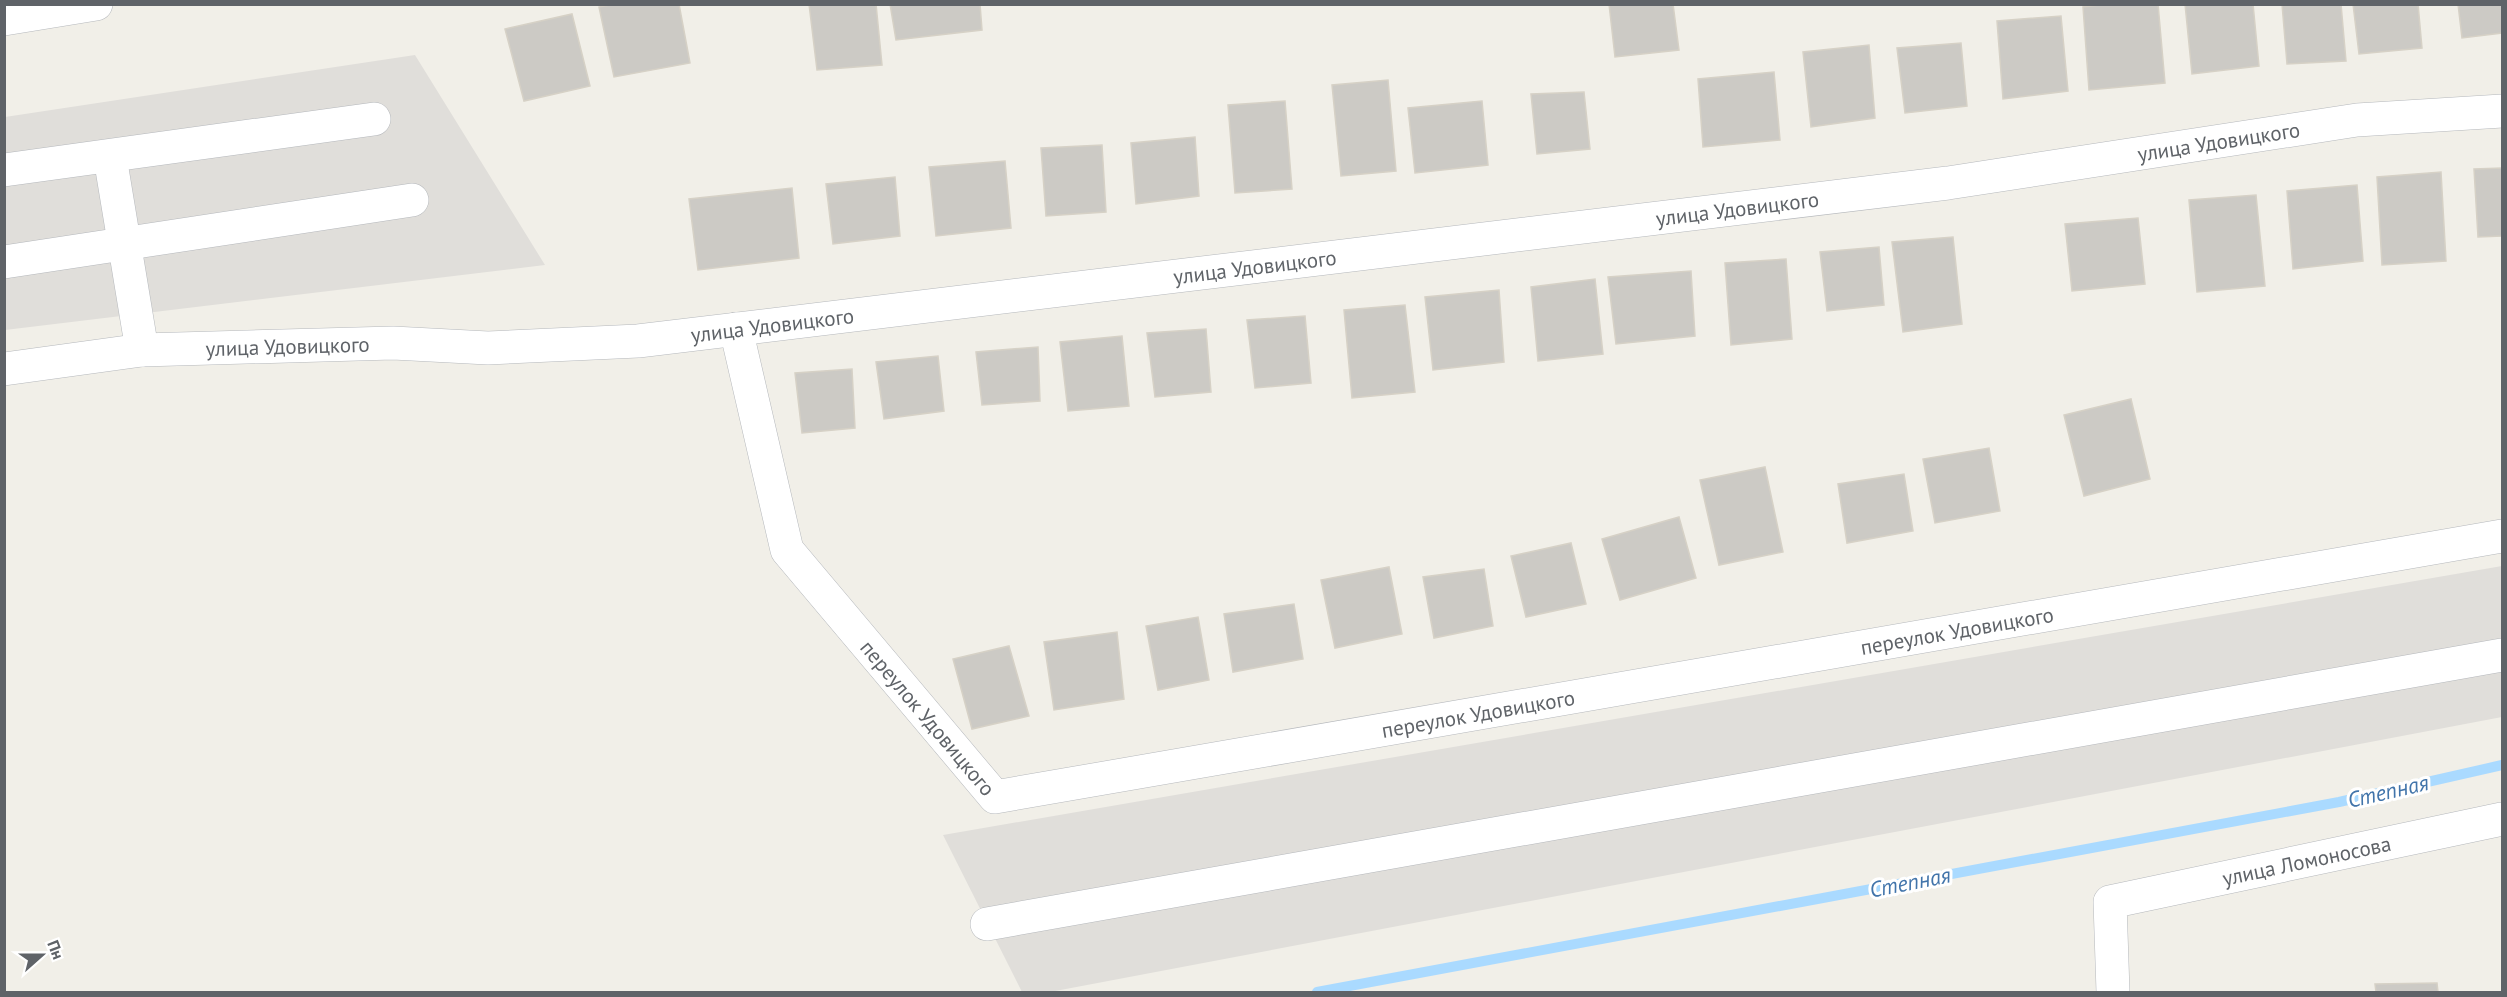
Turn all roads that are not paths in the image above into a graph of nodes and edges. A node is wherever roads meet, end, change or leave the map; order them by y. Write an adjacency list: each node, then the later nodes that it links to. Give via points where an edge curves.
1 (96, 4): 2 (street)
2 (4, 19)
3 (2502, 111): 10 (street, улица Удовицкого, via 2357,120 1948,183)
4 (374, 119): 5 (street)
5 (110, 157): 6 (street); 8 (street)
6 (4, 170)
7 (412, 200): 8 (street)
8 (124, 243): 9 (street); 11 (street)
9 (4, 262)
10 (736, 328): 11 (street, улица Удовицкого, via 638,340 488,348 393,343); 13 (street, переулок Удовицкого, via 787,550 995,797)
11 (142, 350): 12 (street, улица Удовицкого)
12 (4, 369)
13 (2502, 536)
14 (2502, 656): 16 (street)
15 (2502, 819): 17 (street, улица Ломоносова, via 2110,902)
16 (987, 924)
17 (2114, 993)

